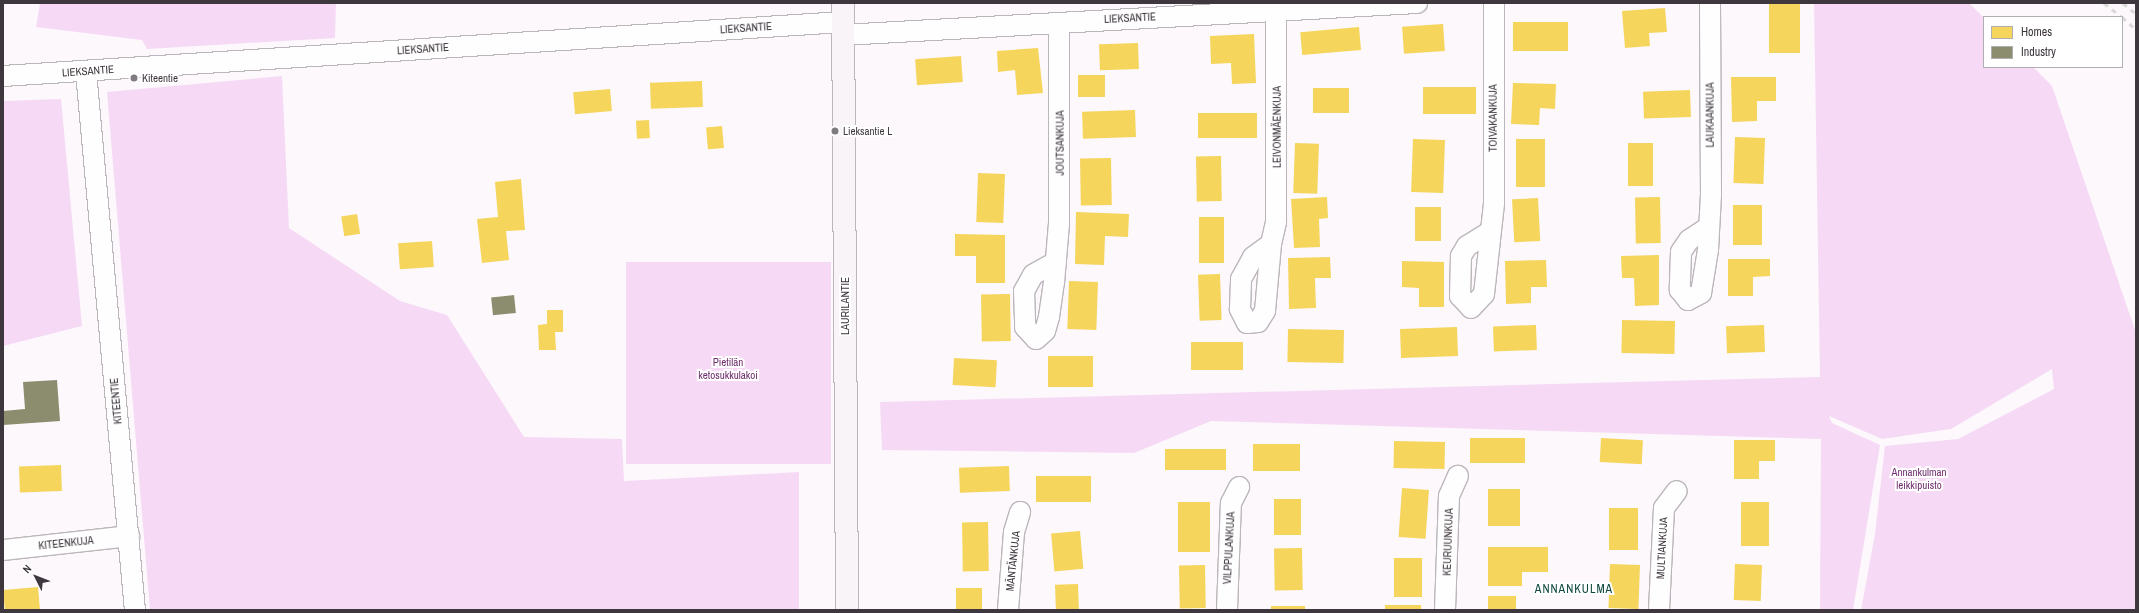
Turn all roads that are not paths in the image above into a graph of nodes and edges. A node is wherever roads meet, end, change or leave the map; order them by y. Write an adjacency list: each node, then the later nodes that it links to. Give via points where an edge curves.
1 (1417, 3): 4 (street, LIEKSANTIE)
2 (1494, 3): 10 (street, TOIVAKANKUJA, via 1494,203)
3 (1710, 3): 9 (street, LAUKAANKUJA)
4 (1276, 10): 6 (street, LIEKSANTIE); 11 (street, LEIVONMÄENKUJA, via 1278,160 1276,222)
5 (843, 20): 6 (street, LIEKSANTIE); 7 (street, LIEKSANTIE); 20 (street, LAURILANTIE)
6 (1059, 23): 12 (street, JOUTSANKUJA, via 1060,200)
7 (86, 72): 8 (street, LIEKSANTIE); 17 (street, KITEENTIE)
8 (3, 76)
9 (1709, 227)
10 (1488, 233)
11 (1271, 244)
12 (1056, 262)
13 (1458, 476): 23 (street, KEURUUNKUJA, via 1449,496)
14 (1239, 487): 22 (street, VILPPULANKUJA, via 1231,503)
15 (1677, 491): 24 (street, MULTIANKUJA, via 1664,508)
16 (1020, 512): 21 (street, MÄNTÄNKUJA, via 1014,532)
17 (129, 536): 18 (street, KITEENKUJA); 19 (street, KITEENTIE)
18 (3, 550)
19 (135, 610)
20 (847, 610)
21 (1008, 610)
22 (1227, 610)
23 (1445, 610)
24 (1659, 610)

